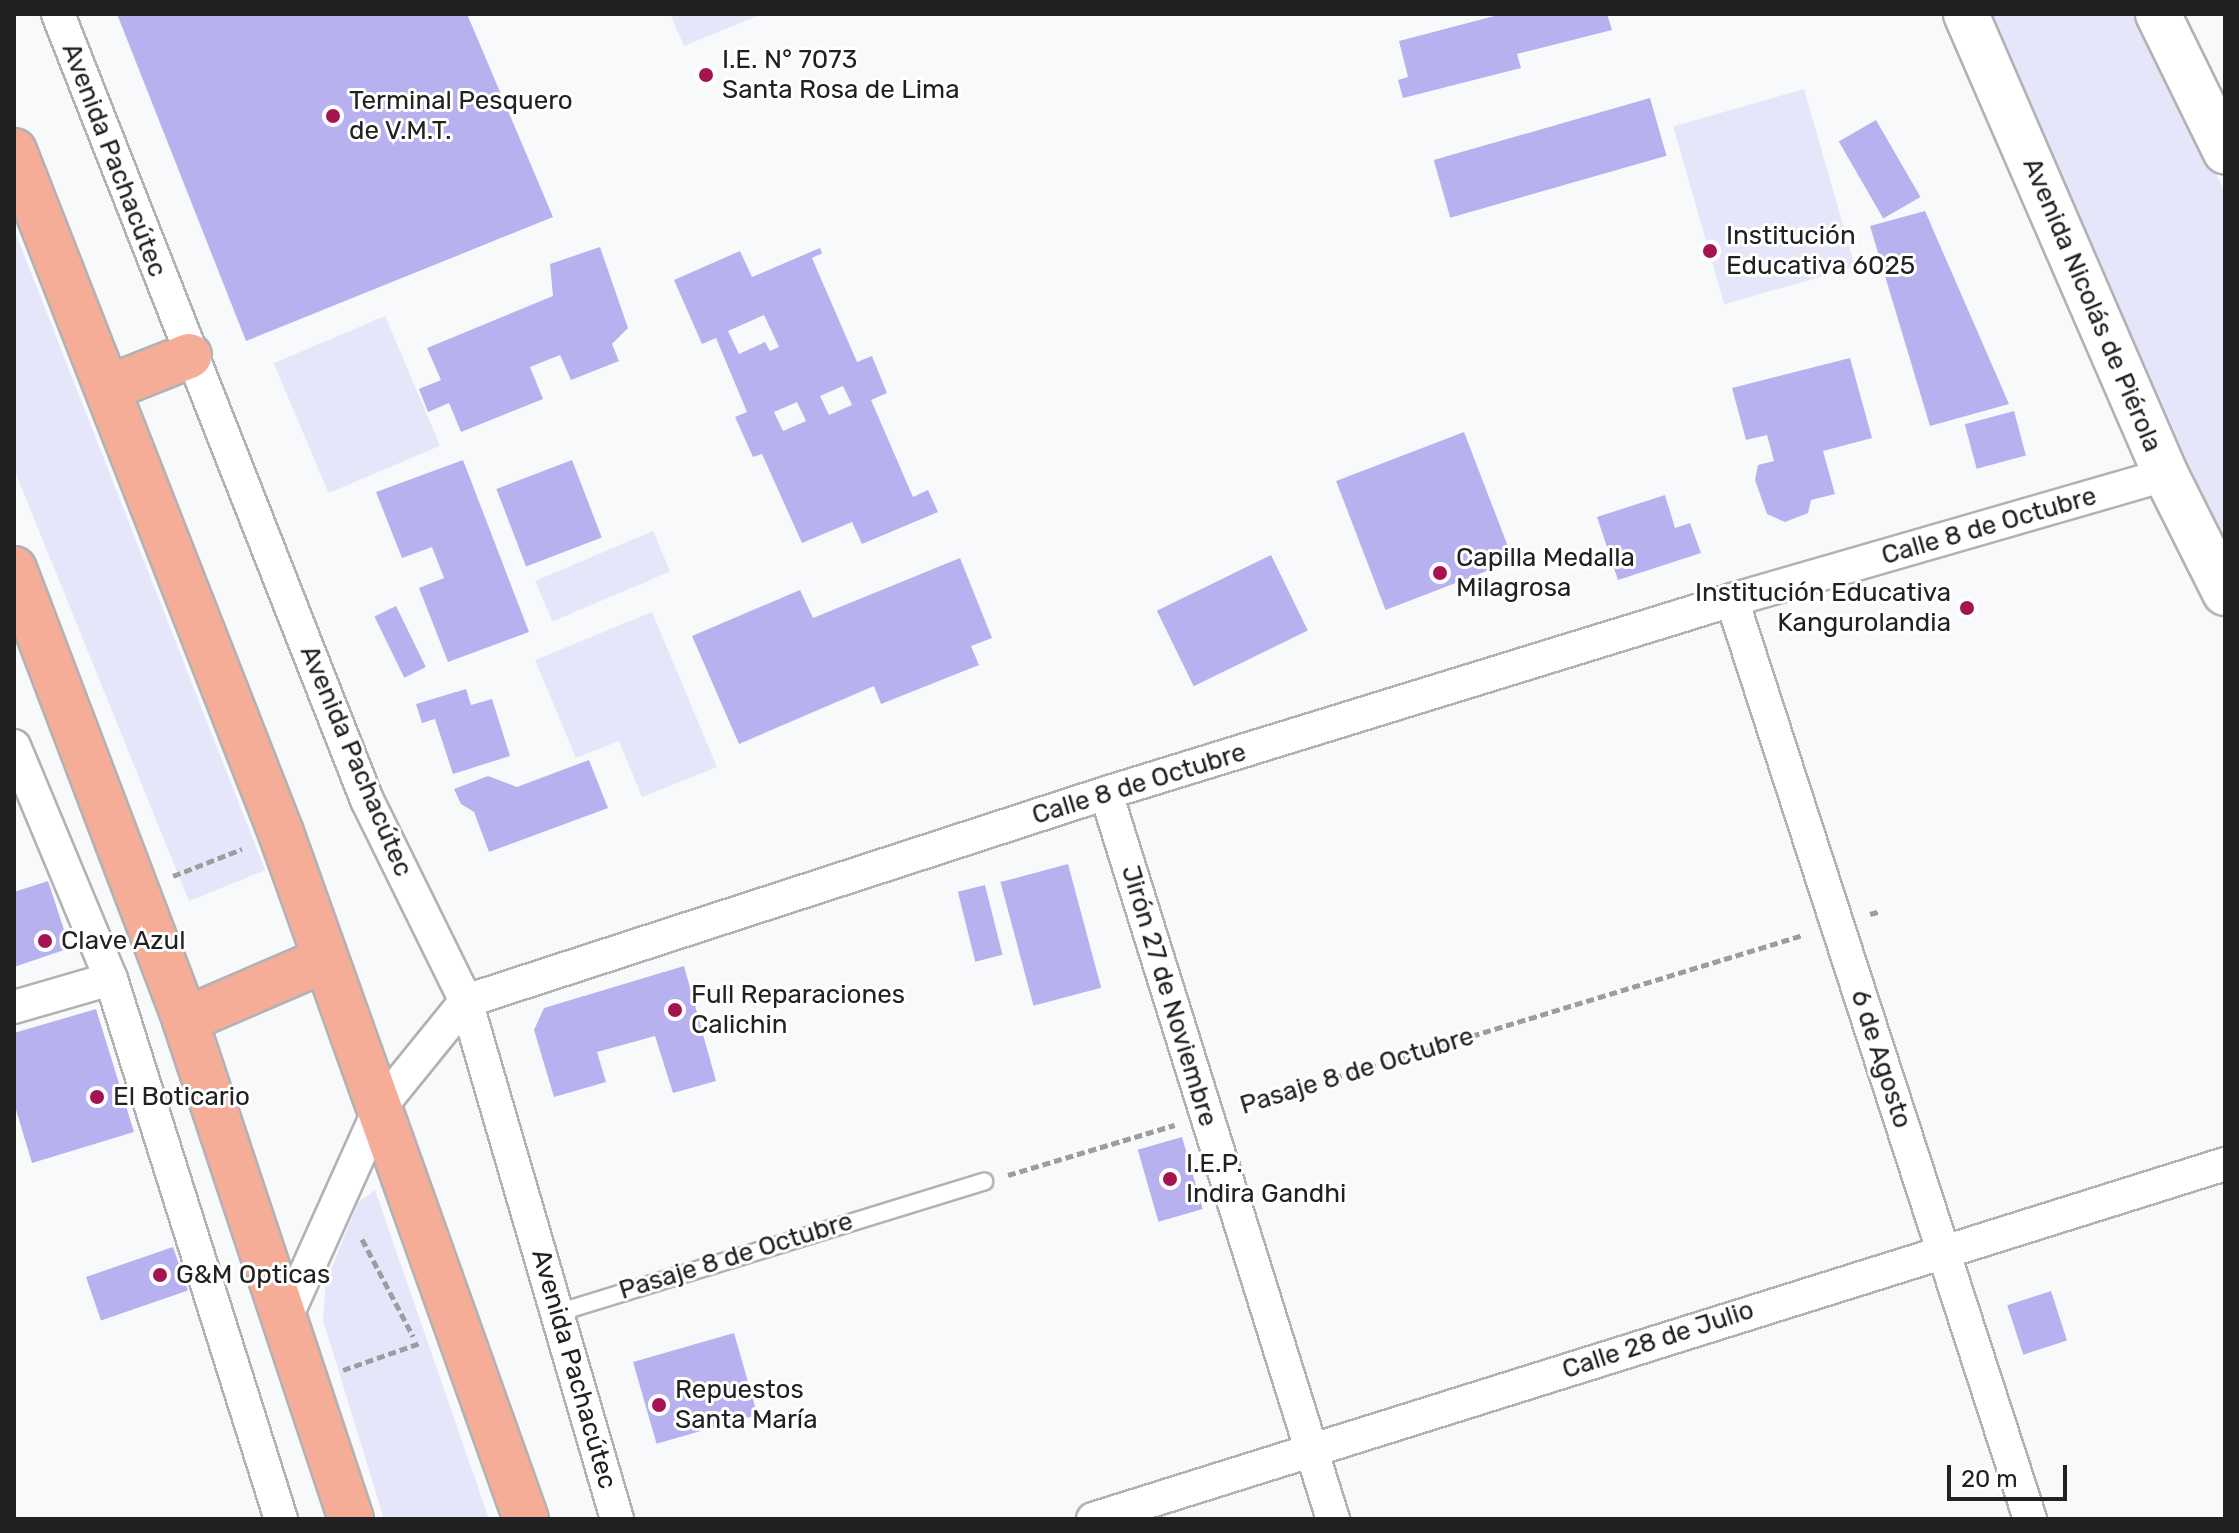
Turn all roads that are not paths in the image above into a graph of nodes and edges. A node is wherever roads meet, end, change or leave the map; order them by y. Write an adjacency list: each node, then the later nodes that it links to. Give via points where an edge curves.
1 (58, 14): 6 (street, Avenida Pachacútec)
2 (1966, 14): 8 (main road, Avenida Nicolás de Piérola)
3 (2158, 14): 5 (main road)
4 (14, 151): 7 (main road)
5 (2225, 151)
6 (189, 356): 7 (main road); 16 (street, Avenida Pachacútec, via 213,404 367,800)
7 (111, 387): 14 (main road)
8 (2166, 475): 10 (main road, Avenida Nicolás de Piérola); 11 (street, Calle 8 de Octubre)
9 (14, 569): 18 (main road)
10 (2225, 593)
11 (1732, 600): 13 (street, Calle 8 de Octubre); 22 (street, 6 de Agosto)
12 (14, 746): 15 (street)
13 (1106, 793): 16 (street, Calle 8 de Octubre); 25 (street, Jirón 27 de Noviembre)
14 (324, 960): 18 (main road); 19 (main road)
15 (111, 979): 17 (street); 26 (street)
16 (466, 1001): 19 (street); 23 (street, Avenida Pachacútec)
17 (14, 1007)
18 (185, 1020): 24 (main road)
19 (381, 1106): 24 (street); 28 (main road, via 438,1338)
20 (2225, 1164): 22 (street, Calle 28 de Julio)
21 (984, 1182): 23 (lane, Pasaje 8 de Octubre)
22 (1943, 1250): 25 (street, Calle 28 de Julio); 32 (street, 6 de Agosto)
23 (557, 1313): 29 (street, Avenida Pachacútec)
24 (286, 1317): 27 (main road)
25 (1311, 1449): 30 (street, Calle 28 de Julio); 31 (street, Jirón 27 de Noviembre)
26 (281, 1519)
27 (351, 1519)
28 (526, 1519)
29 (617, 1519)
30 (1093, 1519)
31 (1333, 1519)
32 (2030, 1519)

